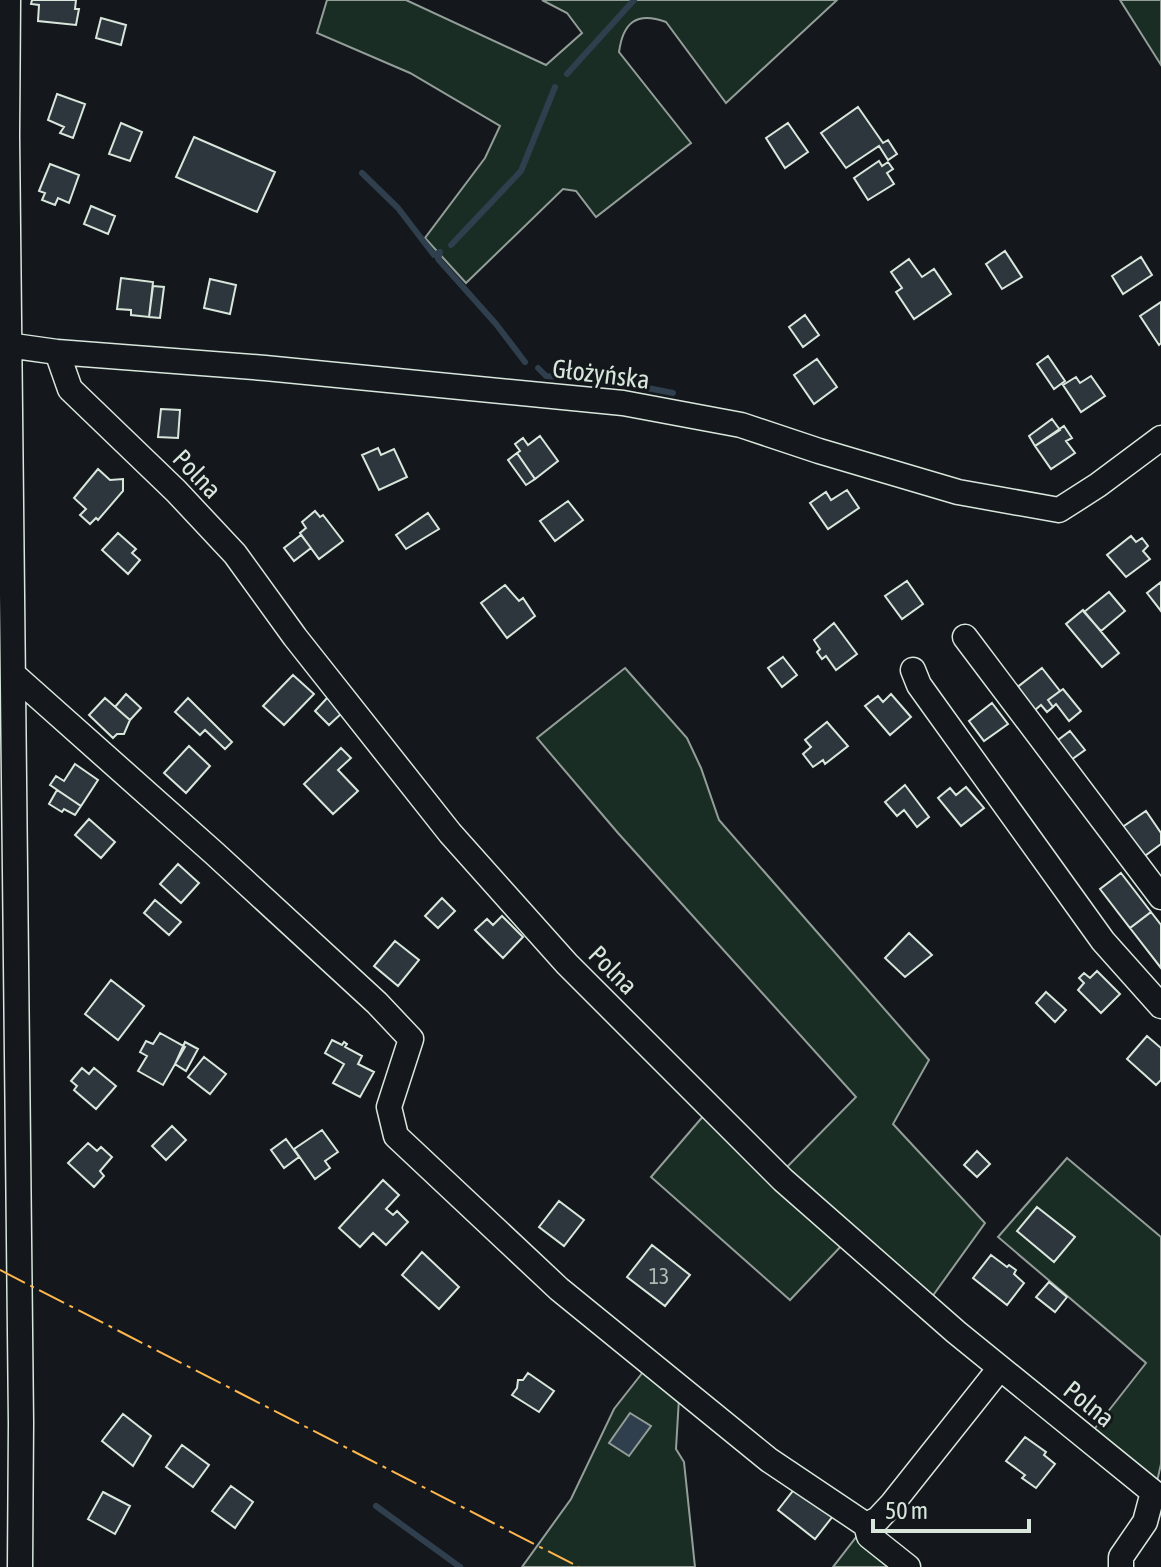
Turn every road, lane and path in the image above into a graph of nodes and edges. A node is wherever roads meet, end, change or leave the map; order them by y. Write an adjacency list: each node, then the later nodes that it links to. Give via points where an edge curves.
1 (8, 0): 2 (street)
2 (5, 344): 3 (street, Głożyńska); 7 (street)
3 (57, 352): 4 (street, Głożyńska, via 623,403 741,425 958,492 1059,510); 11 (street, Polna, via 70,389 235,554 450,833 567,964 783,1180)
4 (1161, 438)
5 (965, 637): 8 (street)
6 (913, 670): 9 (street, via 1103,941)
7 (14, 675): 10 (street); 12 (street, via 411,1039 389,1107 396,1136 559,1289 769,1460)
8 (1161, 897)
9 (1161, 1006)
10 (9, 1019): 13 (street)
11 (1000, 1368): 12 (street, via 892,1504); 16 (street, Polna, via 1153,1492 1145,1522 1121,1557)
12 (866, 1525): 15 (street, via 869,1536)
13 (10, 1536): 14 (street)
14 (20, 1567)
15 (908, 1567)
16 (1121, 1567)

